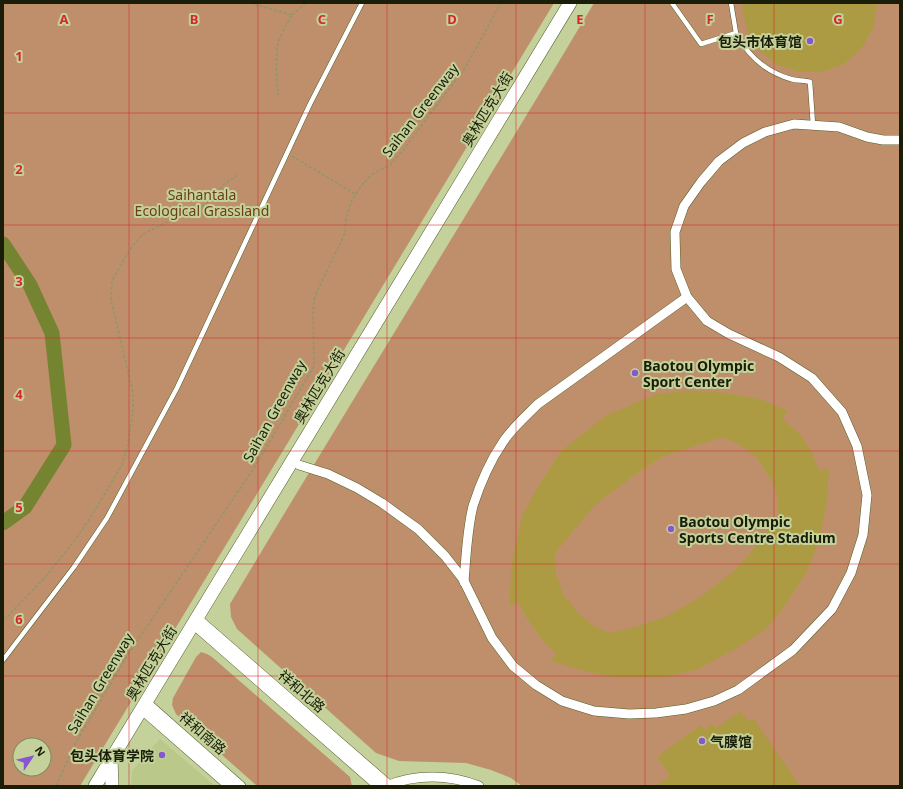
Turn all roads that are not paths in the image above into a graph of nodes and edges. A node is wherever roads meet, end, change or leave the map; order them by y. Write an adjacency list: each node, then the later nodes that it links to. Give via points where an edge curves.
1 (362, 3): 13 (lane, via 310,104 177,388 107,518 74,567)
2 (570, 3): 12 (main road, 奥林匹克大街)
3 (578, 3): 10 (main road, 奥林匹克大街)
4 (672, 3): 6 (lane, via 701,44)
5 (731, 3): 6 (lane)
6 (736, 33): 7 (lane, via 752,57 764,67 793,80 810,82)
7 (813, 125): 8 (street, via 839,127 883,140); 9 (street, via 794,124 748,140 719,161 701,182 684,206 675,232 676,269)
8 (900, 140)
9 (687, 297): 11 (street, via 538,404 503,442 486,472 473,506); 11 (street, via 707,321 779,357 812,378 842,412 857,446 867,495 863,535 852,573 832,609 793,650 738,690 686,709 629,714 594,711 562,700 536,685 514,666 492,638)
10 (299, 465): 11 (street, via 328,474 382,503 418,529 445,556); 12 (main road, 奥林匹克大街)
11 (464, 582)
12 (198, 624): 14 (main road, 奥林匹克大街); 16 (street, 祥和北路); 21 (street, 祥和北路)
13 (3, 660)
14 (147, 708): 15 (main road, 奥林匹克大街); 15 (main road, 奥林匹克大街, via 111,759); 19 (street, 祥和南路); 20 (street, 祥和南路)
15 (109, 778): 17 (main road, 奥林匹克大街); 18 (main road)
16 (387, 785): 22 (street, via 415,778 433,777 452,778)
17 (95, 786)
18 (104, 786)
19 (229, 786)
20 (241, 786)
21 (378, 786)
22 (479, 786)

